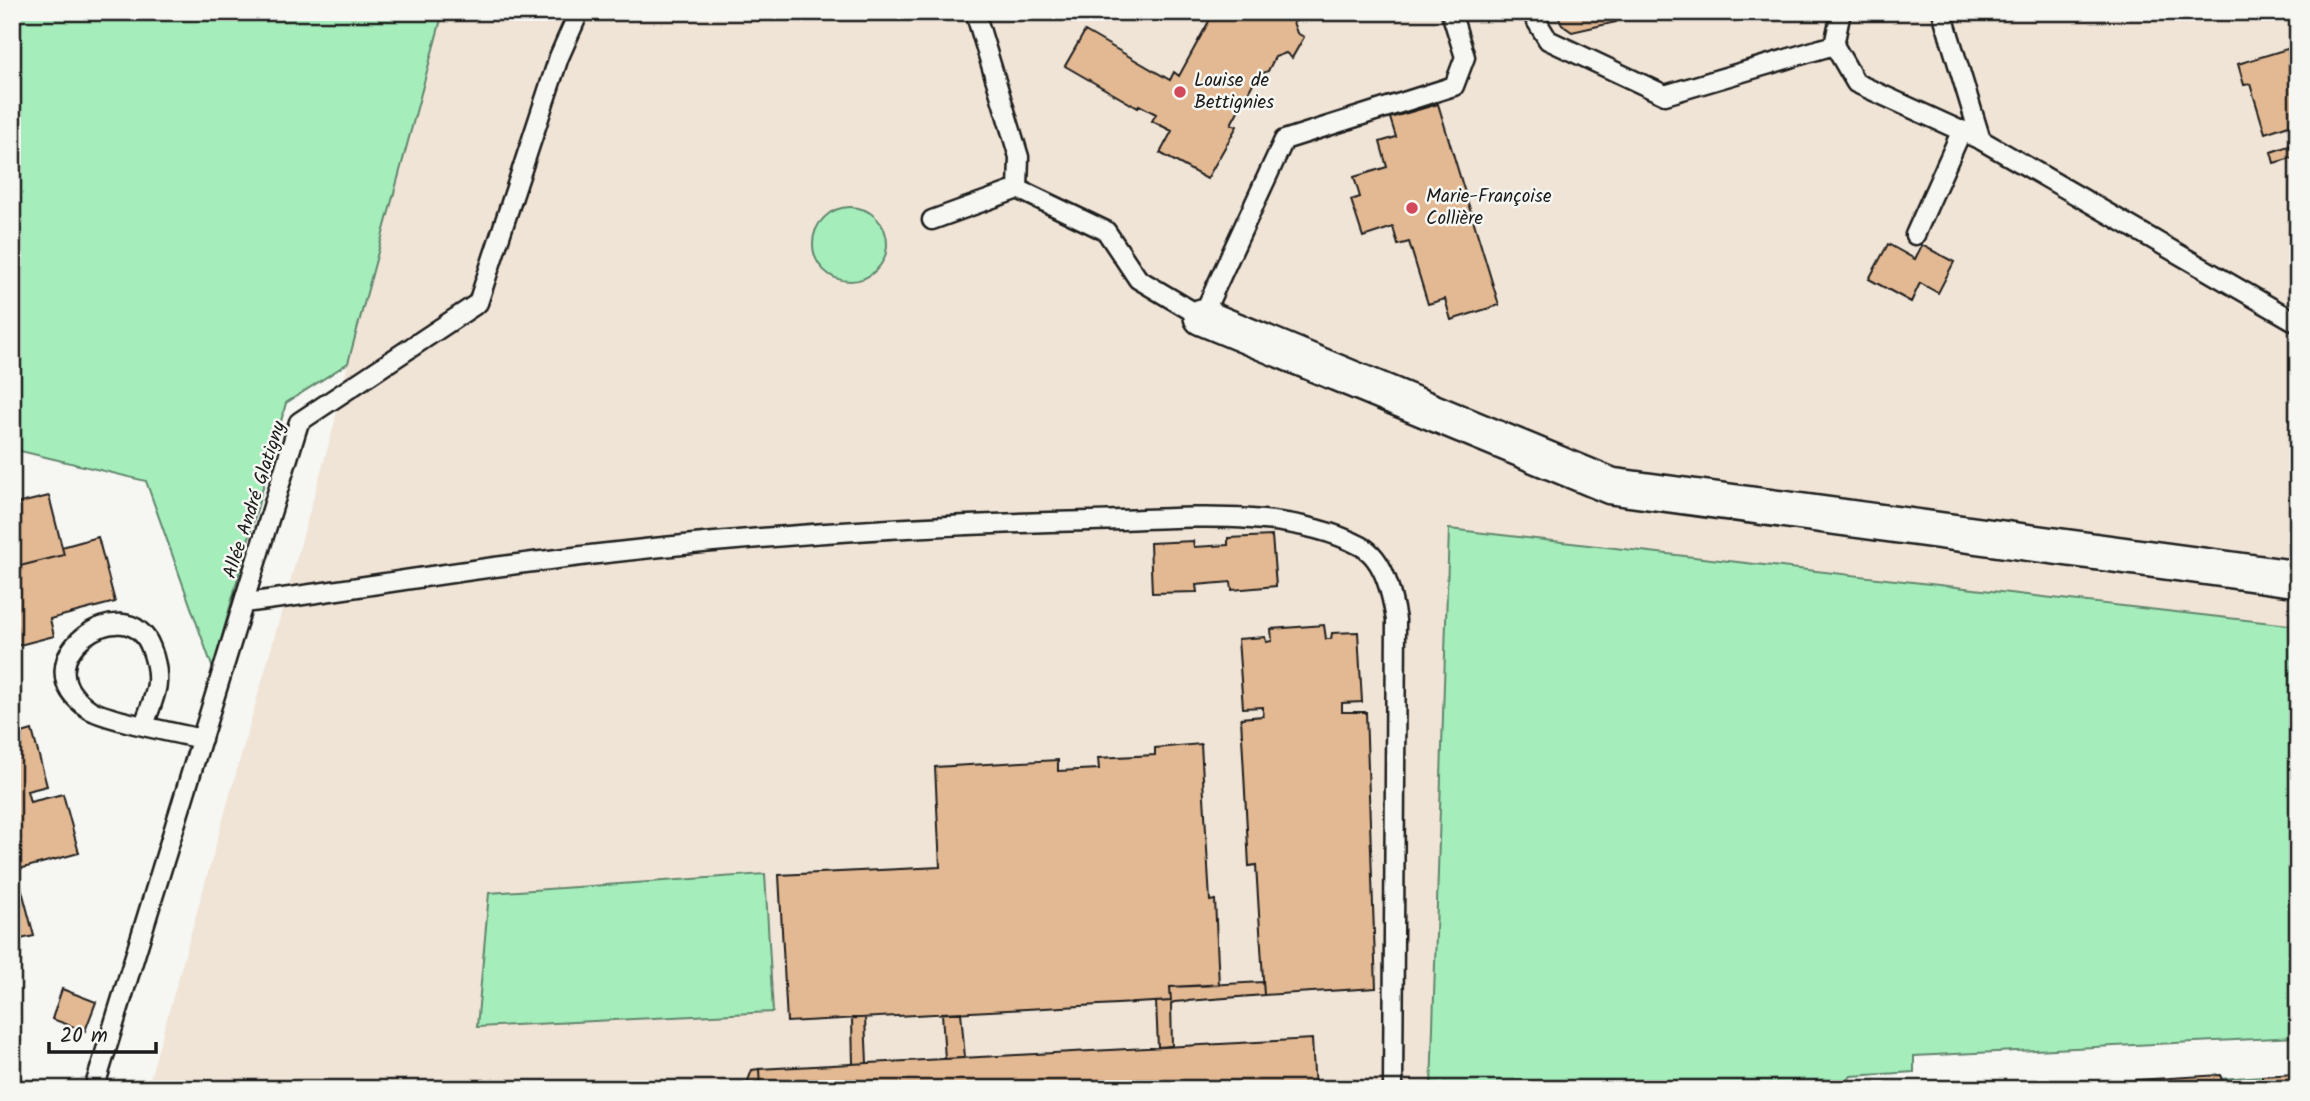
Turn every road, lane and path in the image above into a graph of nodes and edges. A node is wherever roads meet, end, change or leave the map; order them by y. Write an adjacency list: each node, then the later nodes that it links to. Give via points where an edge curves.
1 (579, 12): 16 (lane, Allée André Glatigny, via 559,58 478,303 299,422)
2 (975, 12): 10 (lane, via 1019,157)
3 (1451, 12): 13 (lane, via 1465,57 1454,86 1284,140)
4 (1531, 12): 7 (lane, via 1548,40 1665,95)
5 (1841, 12): 7 (lane)
6 (1942, 12): 9 (lane)
7 (1834, 45): 8 (lane, via 1856,83)
8 (1962, 130): 9 (lane); 12 (lane)
9 (1981, 140): 14 (lane)
10 (1018, 189): 11 (lane); 13 (lane, via 1106,231 1138,279)
11 (932, 220)
12 (1916, 235)
13 (1202, 317): 15 (street, via 1611,486)
14 (2298, 323)
15 (2298, 579)
16 (244, 603): 18 (lane, Allée André Glatigny); 20 (lane, via 532,562 821,532 917,527 1232,517 1313,528 1364,547 1390,583 1396,620)
17 (144, 724): 17 (lane, via 90,710 70,690 63,671 69,652 83,637 106,624 122,623 148,640 159,670 156,694); 18 (lane)
18 (202, 739): 19 (lane, Allée André Glatigny)
19 (94, 1089)
20 (1393, 1089)

